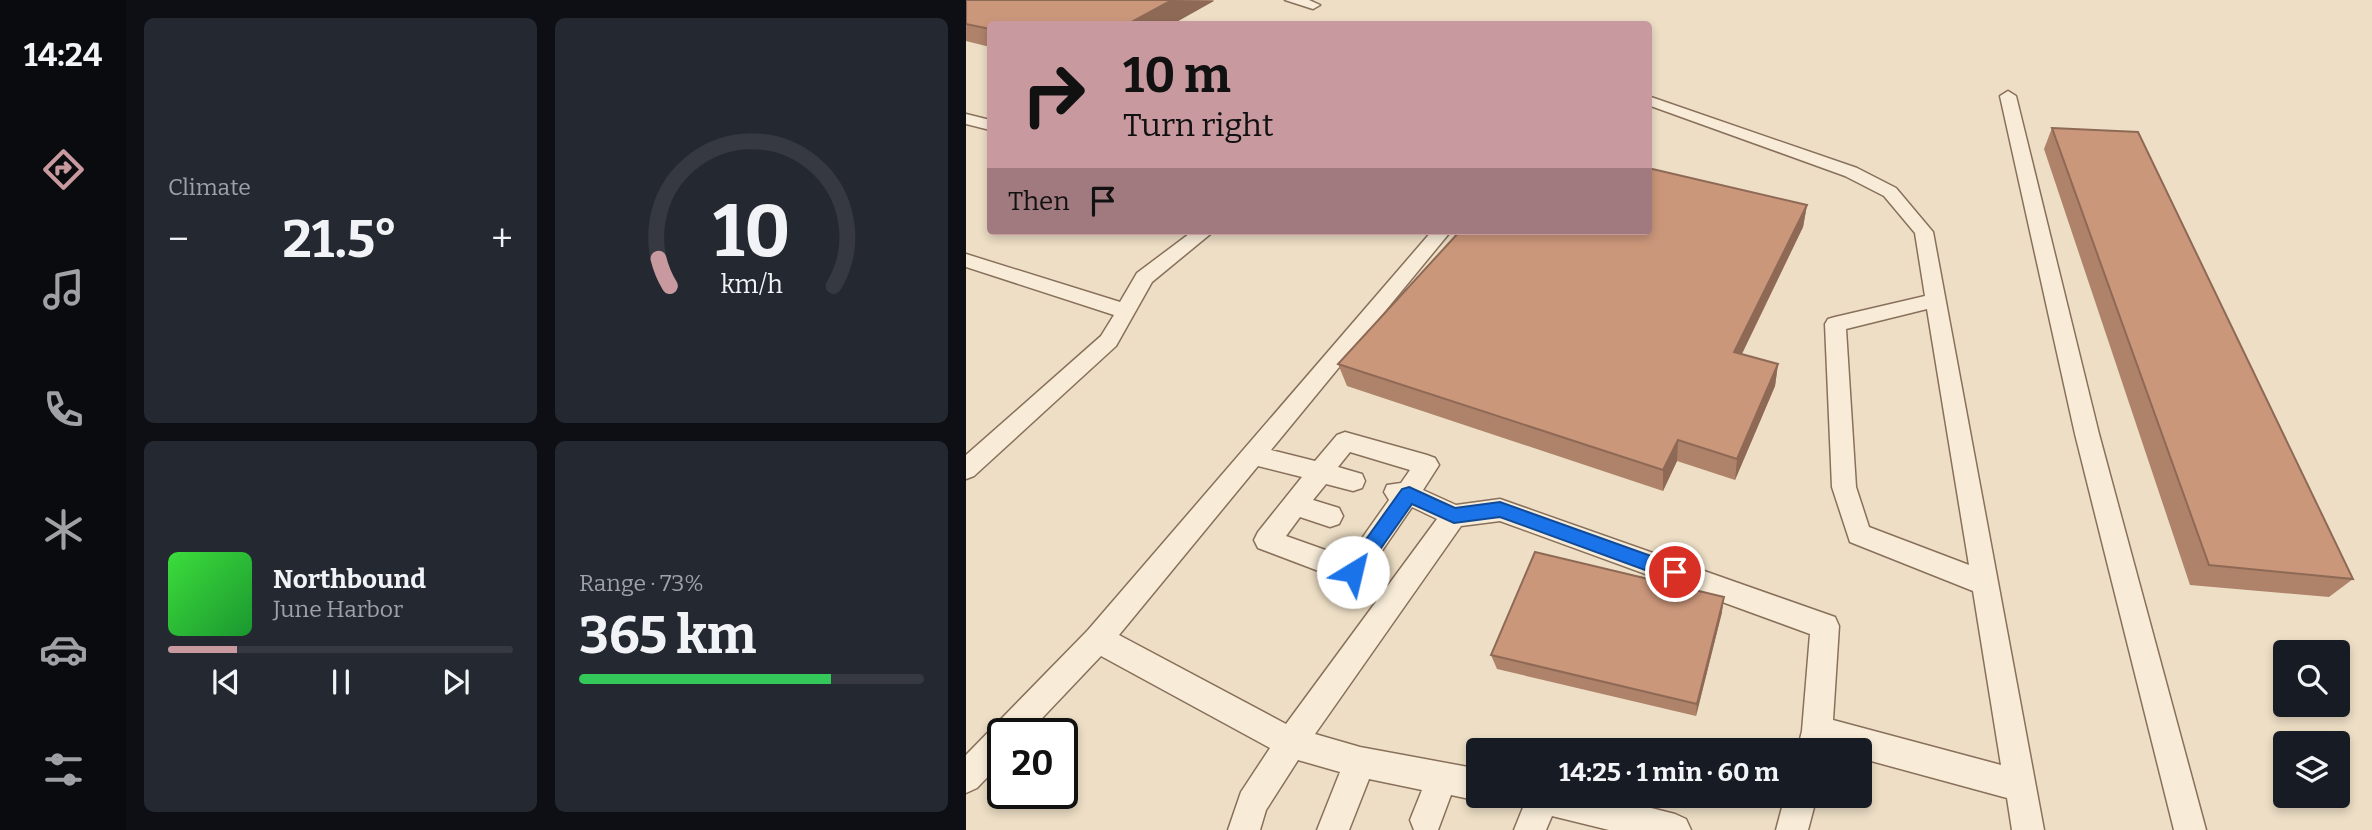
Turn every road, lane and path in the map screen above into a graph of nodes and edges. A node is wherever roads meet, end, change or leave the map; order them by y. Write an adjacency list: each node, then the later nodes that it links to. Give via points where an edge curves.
1 (1292, 0): 2 (lane)
2 (1313, 5)
3 (2008, 96): 43 (lane, via 2087,434)
4 (1652, 101): 10 (lane, via 1851,172 1890,192 1924,232)
5 (966, 119): 6 (lane)
6 (987, 124)
7 (1200, 235): 11 (lane, via 1144,278)
8 (1439, 235): 12 (lane)
9 (966, 260): 11 (lane)
10 (1936, 300): 20 (lane); 20 (lane, via 1835,324 1844,487 1858,534)
11 (1125, 311): 13 (lane, via 1108,341)
12 (1254, 455): 14 (lane); 21 (lane)
13 (966, 469)
14 (1320, 472): 15 (lane); 16 (lane, via 1345,441 1427,465); 17 (lane)
15 (1353, 481)
16 (1401, 493): 17 (lane, via 1353,572 1267,540); 19 (lane)
17 (1295, 505): 18 (lane)
18 (1330, 516)
19 (1454, 516): 23 (lane, via 1500,510 1825,626); 24 (lane)
20 (1986, 584): 31 (lane)
21 (1098, 639): 22 (lane); 24 (lane)
22 (1022, 718)
23 (1814, 738)
24 (1291, 743): 27 (lane); 37 (lane, via 1252,803)
25 (1872, 754): 31 (lane)
26 (987, 755): 28 (lane)
27 (1360, 762): 29 (lane); 38 (lane)
28 (966, 777)
29 (1442, 778): 30 (lane); 35 (lane)
30 (1466, 783)
31 (2020, 786): 42 (lane)
32 (1536, 808): 39 (lane)
33 (1575, 808): 36 (lane)
34 (1798, 808): 41 (lane)
35 (1426, 820)
36 (1630, 825): 40 (lane)
37 (1244, 830)
38 (1333, 830)
39 (1530, 830)
40 (1675, 830)
41 (1792, 830)
42 (2028, 830)
43 (2189, 830)

